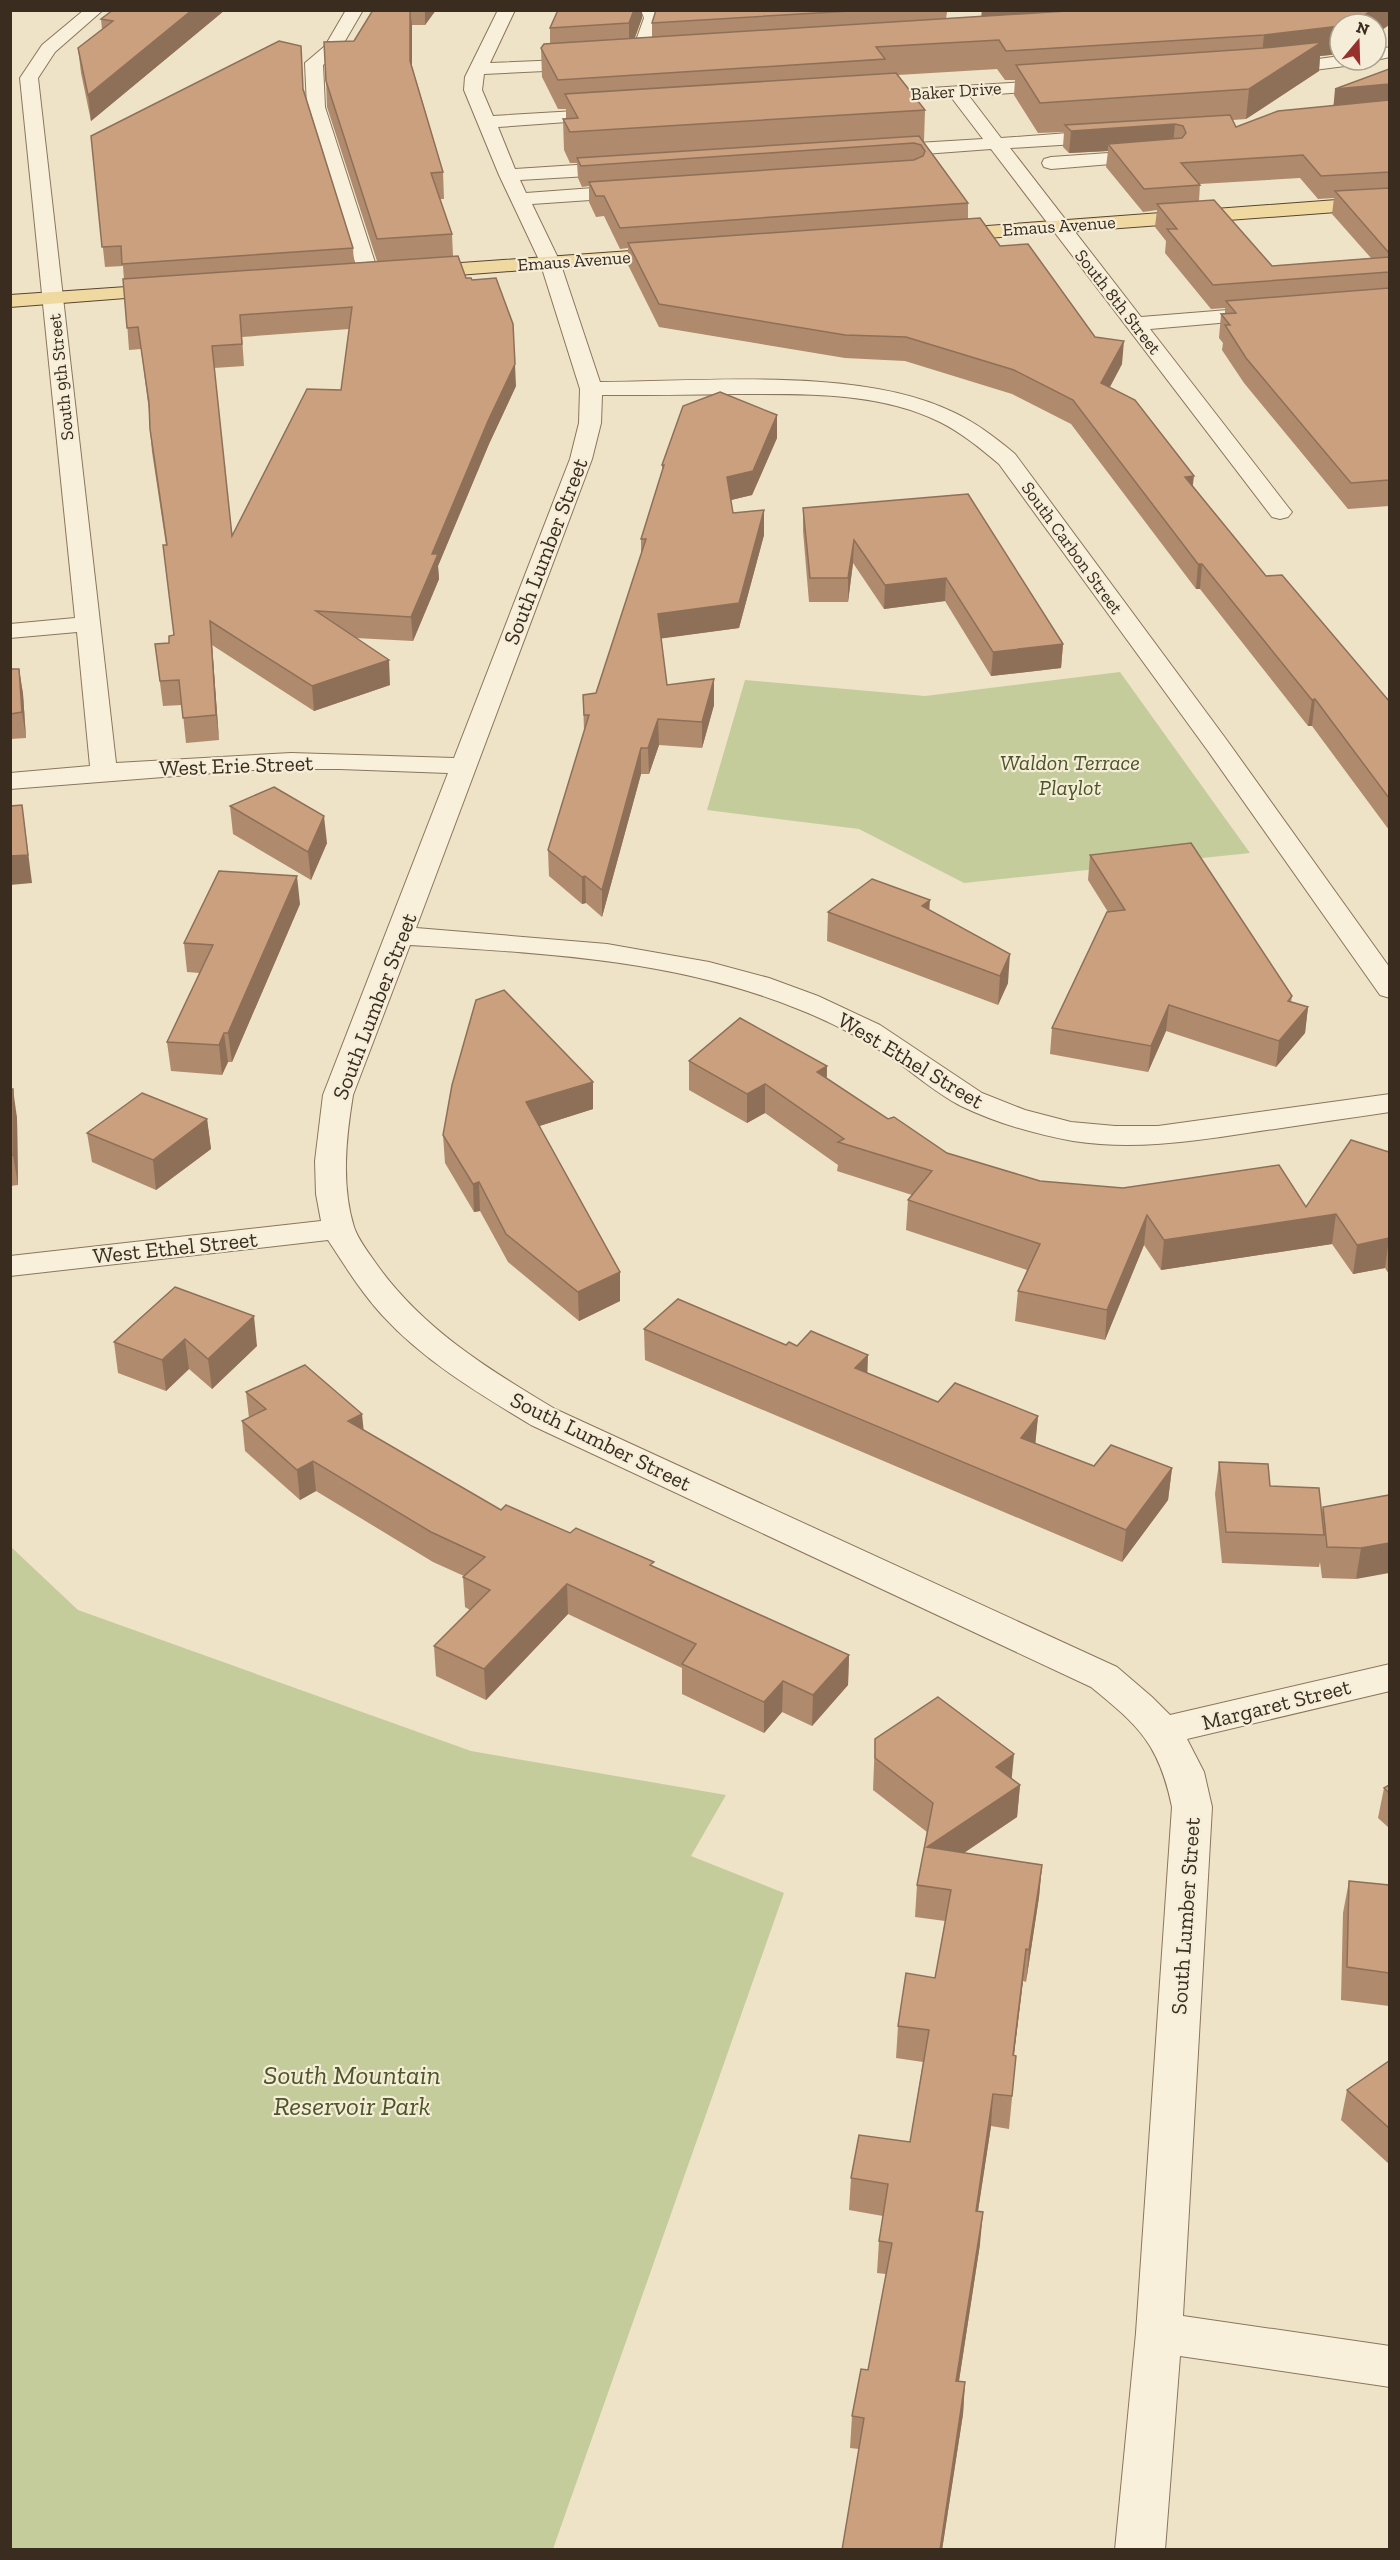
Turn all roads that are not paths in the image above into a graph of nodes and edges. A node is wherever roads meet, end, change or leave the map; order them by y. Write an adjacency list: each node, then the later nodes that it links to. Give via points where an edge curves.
1 (95, 10): 35 (street, South 9th Street, via 45,51 29,78)
2 (355, 10): 32 (street, via 332,49 314,63 316,107)
3 (507, 10): 10 (street, South Lumber Street)
4 (649, 10): 6 (street, via 652,18)
5 (669, 38): 6 (street)
6 (645, 39): 8 (street)
7 (662, 59): 8 (street)
8 (638, 60): 10 (street)
9 (1328, 63): 11 (street)
10 (478, 69): 16 (street, South Lumber Street, via 473,90)
11 (1261, 71)
12 (1074, 84): 13 (street, Baker Drive)
13 (956, 92): 14 (street, Baker Drive); 18 (street, South 8th Street)
14 (850, 98)
15 (627, 113): 16 (street)
16 (487, 122): 24 (street, South Lumber Street)
17 (1126, 134): 18 (street)
18 (996, 144): 19 (street); 21 (street, South 8th Street)
19 (865, 152)
20 (1166, 155): 21 (street)
21 (1013, 165): 23 (street); 28 (street, South 8th Street)
22 (639, 167): 24 (street)
23 (989, 167)
24 (508, 175): 26 (street, South Lumber Street)
25 (649, 190): 26 (street)
26 (519, 199): 31 (street, South Lumber Street)
27 (1389, 202): 28 (main road, Emaus Avenue)
28 (1060, 226): 29 (main road, Emaus Avenue); 38 (street, South 8th Street)
29 (923, 236)
30 (690, 253): 31 (main road, Emaus Avenue)
31 (550, 262): 32 (main road, Emaus Avenue); 39 (street, South Lumber Street)
32 (369, 275): 33 (main road, Emaus Avenue)
33 (345, 277)
34 (193, 288): 35 (main road)
35 (53, 298): 36 (main road); 41 (street, South 9th Street)
36 (10, 301)
37 (1287, 311): 38 (street)
38 (1135, 324): 40 (street, South 8th Street)
39 (591, 389): 43 (street, South Lumber Street, via 590,423 581,459); 47 (street, South Carbon Street, via 834,390 898,401 938,413 992,443 1217,746)
40 (1280, 512)
41 (87, 624): 42 (street); 44 (street, South 9th Street)
42 (10, 631)
43 (463, 766): 44 (street, West Erie Street, via 268,761); 46 (street, South Lumber Street)
44 (104, 772): 45 (street, West Erie Street)
45 (10, 781)
46 (401, 936): 48 (street, West Ethel Street, via 611,951 745,980 849,1021 902,1051 980,1104 1073,1132 1167,1136); 49 (street, South Lumber Street, via 338,1095 331,1134 330,1174)
47 (1389, 989)
48 (1389, 1103)
49 (339, 1229): 50 (street, West Ethel Street); 52 (street, South Lumber Street, via 369,1279 411,1326 465,1370 543,1417 1104,1677 1146,1711)
50 (10, 1266)
51 (1389, 1677): 52 (street, Margaret Street)
52 (1163, 1731): 53 (street, South Lumber Street, via 1183,1768 1192,1807)
53 (1159, 2333): 54 (street); 55 (street, South Lumber Street)
54 (1389, 2367)
55 (1140, 2550)

